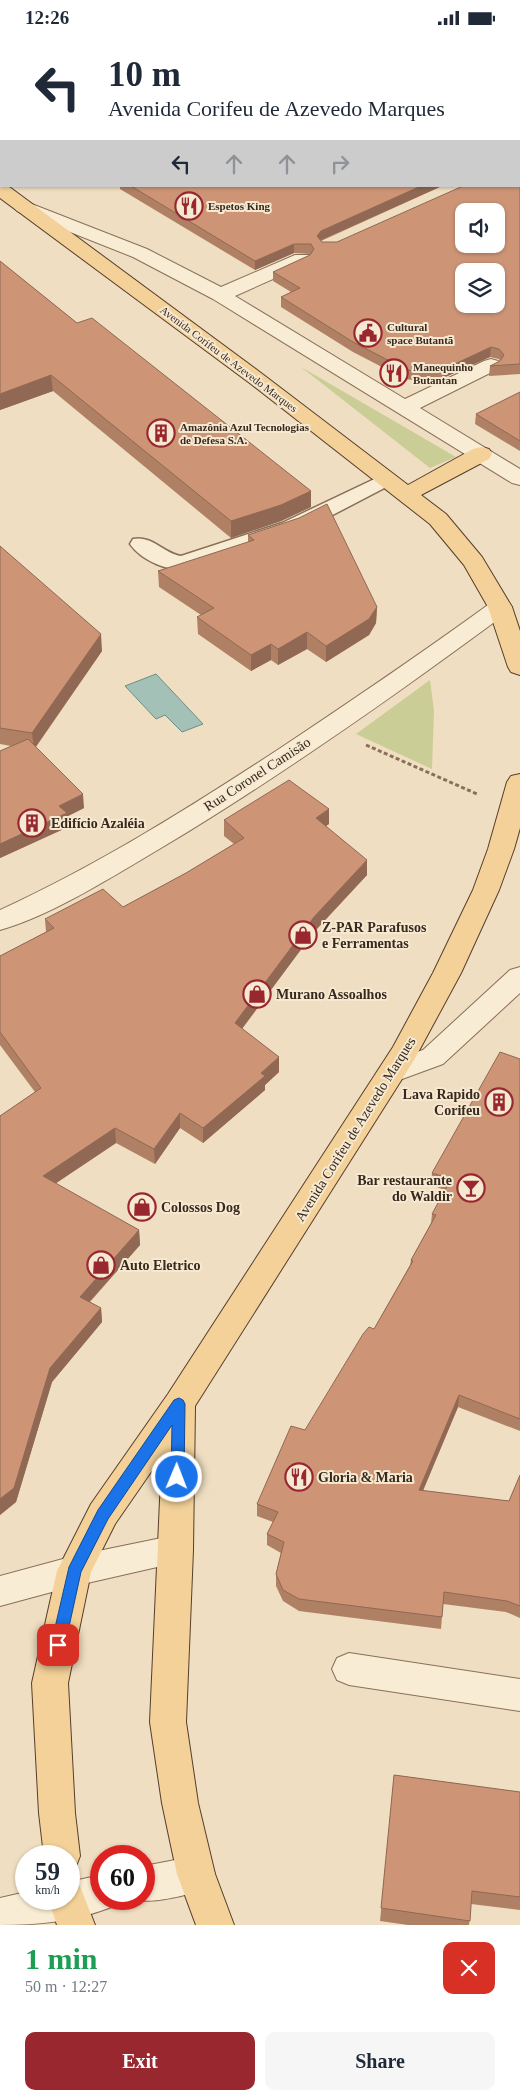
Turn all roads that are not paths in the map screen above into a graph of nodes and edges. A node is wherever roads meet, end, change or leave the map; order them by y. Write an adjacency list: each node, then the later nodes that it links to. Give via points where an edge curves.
1 (0, 189): 2 (main road, Avenida Corifeu de Azevedo Marques)
2 (24, 207): 4 (street, Avenida Corifeu de Azevedo Marques, via 140,253); 9 (main road, Avenida Corifeu de Azevedo Marques, via 266,385)
3 (302, 259): 4 (street)
4 (220, 295): 6 (street, Avenida Corifeu de Azevedo Marques)
5 (491, 365): 6 (street)
6 (404, 407): 7 (street, Avenida Corifeu de Azevedo Marques)
7 (481, 455): 8 (street, Avenida Corifeu de Azevedo Marques); 10 (main road)
8 (520, 477)
9 (386, 480): 10 (main road, Avenida Corifeu de Azevedo Marques); 11 (lane, via 290,528 182,563 165,560)
10 (405, 495): 12 (main road, Avenida Corifeu de Azevedo Marques, via 438,519 474,562)
11 (141, 544)
12 (500, 607): 13 (main road, Avenida Corifeu de Azevedo Marques); 15 (street, Rua Coronel Camisão, via 424,663 158,839 55,897)
13 (520, 667)
14 (520, 782): 17 (main road, Avenida Corifeu de Azevedo Marques, via 486,890 447,973)
15 (0, 921)
16 (520, 977): 17 (street, via 433,1057)
17 (394, 1071): 18 (main road, Avenida Corifeu de Azevedo Marques)
18 (179, 1404): 19 (main road); 20 (main road, Avenida Corifeu de Azevedo Marques, via 103,1514)
19 (176, 1550): 20 (street); 25 (main road, via 168,1722 180,1803)
20 (74, 1571): 21 (street); 24 (main road, Avenida Corifeu de Azevedo Marques, via 50,1683)
21 (0, 1591)
22 (349, 1669): 23 (street)
23 (520, 1695)
24 (61, 1845)
25 (196, 1874): 26 (street); 29 (main road)
26 (155, 1882)
27 (38, 1910): 28 (street)
28 (0, 1916)
29 (215, 1925)

